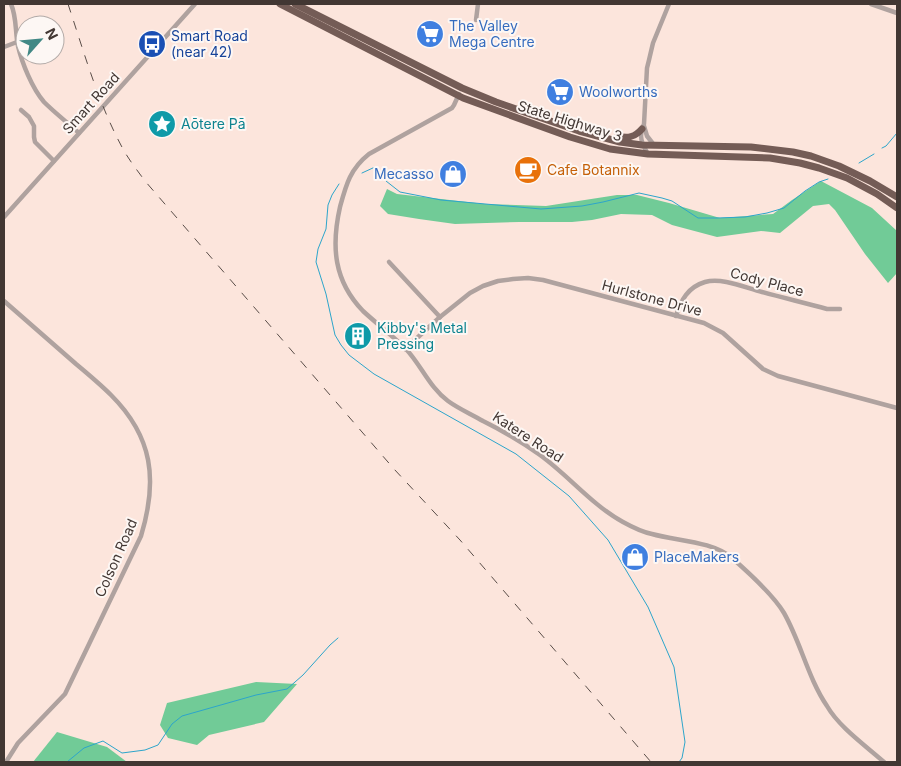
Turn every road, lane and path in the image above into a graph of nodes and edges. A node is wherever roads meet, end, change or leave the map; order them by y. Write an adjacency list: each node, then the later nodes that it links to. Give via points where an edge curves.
1 (195, 4): 16 (street, Smart Road)
2 (280, 4): 10 (highway, State Highway 3)
3 (295, 4): 9 (highway, State Highway 3)
4 (478, 4): 8 (street)
5 (669, 4): 15 (street, via 649,60)
6 (871, 4): 7 (street)
7 (897, 13)
8 (476, 20)
9 (365, 39): 10 (highway); 12 (highway, State Highway 3)
10 (361, 46): 13 (highway, State Highway 3)
11 (25, 65): 16 (street, via 40,97)
12 (462, 88): 13 (street, Katere Road); 17 (highway, State Highway 3)
13 (459, 96): 20 (highway, State Highway 3, via 585,142); 30 (street, Katere Road, via 452,108 360,161 350,176 338,216 335,249 342,279 364,311)
14 (20, 110): 21 (street, via 34,126 35,142)
15 (643, 127): 17 (highway, via 628,138); 18 (street); 19 (street)
16 (79, 133): 21 (street, Smart Road)
17 (586, 133): 18 (highway, State Highway 3)
18 (642, 145): 19 (highway, State Highway 3); 20 (street)
19 (654, 146): 22 (highway, State Highway 3, via 751,147 793,152 839,166)
20 (648, 154): 23 (highway, State Highway 3, via 770,158 800,163 847,178)
21 (54, 161): 24 (street, Smart Road)
22 (897, 198)
23 (897, 208)
24 (4, 217)
25 (389, 262): 29 (street)
26 (4, 302): 32 (street, Colson Road, via 120,406 135,425 144,444 151,482 141,536 65,694 18,743)
27 (840, 309): 28 (street, Cody Place, via 826,309 712,281 690,290)
28 (676, 316): 29 (street, Hurlstone Drive, via 528,278 483,286); 31 (street, Hurlstone Drive, via 704,323 723,333 771,373)
29 (440, 317): 30 (street, Hurlstone Drive)
30 (406, 349): 33 (street, Katere Road, via 443,397 540,455 611,514 650,534 717,548 730,556 783,612 832,714)
31 (897, 408)
32 (6, 762)
33 (884, 762)

